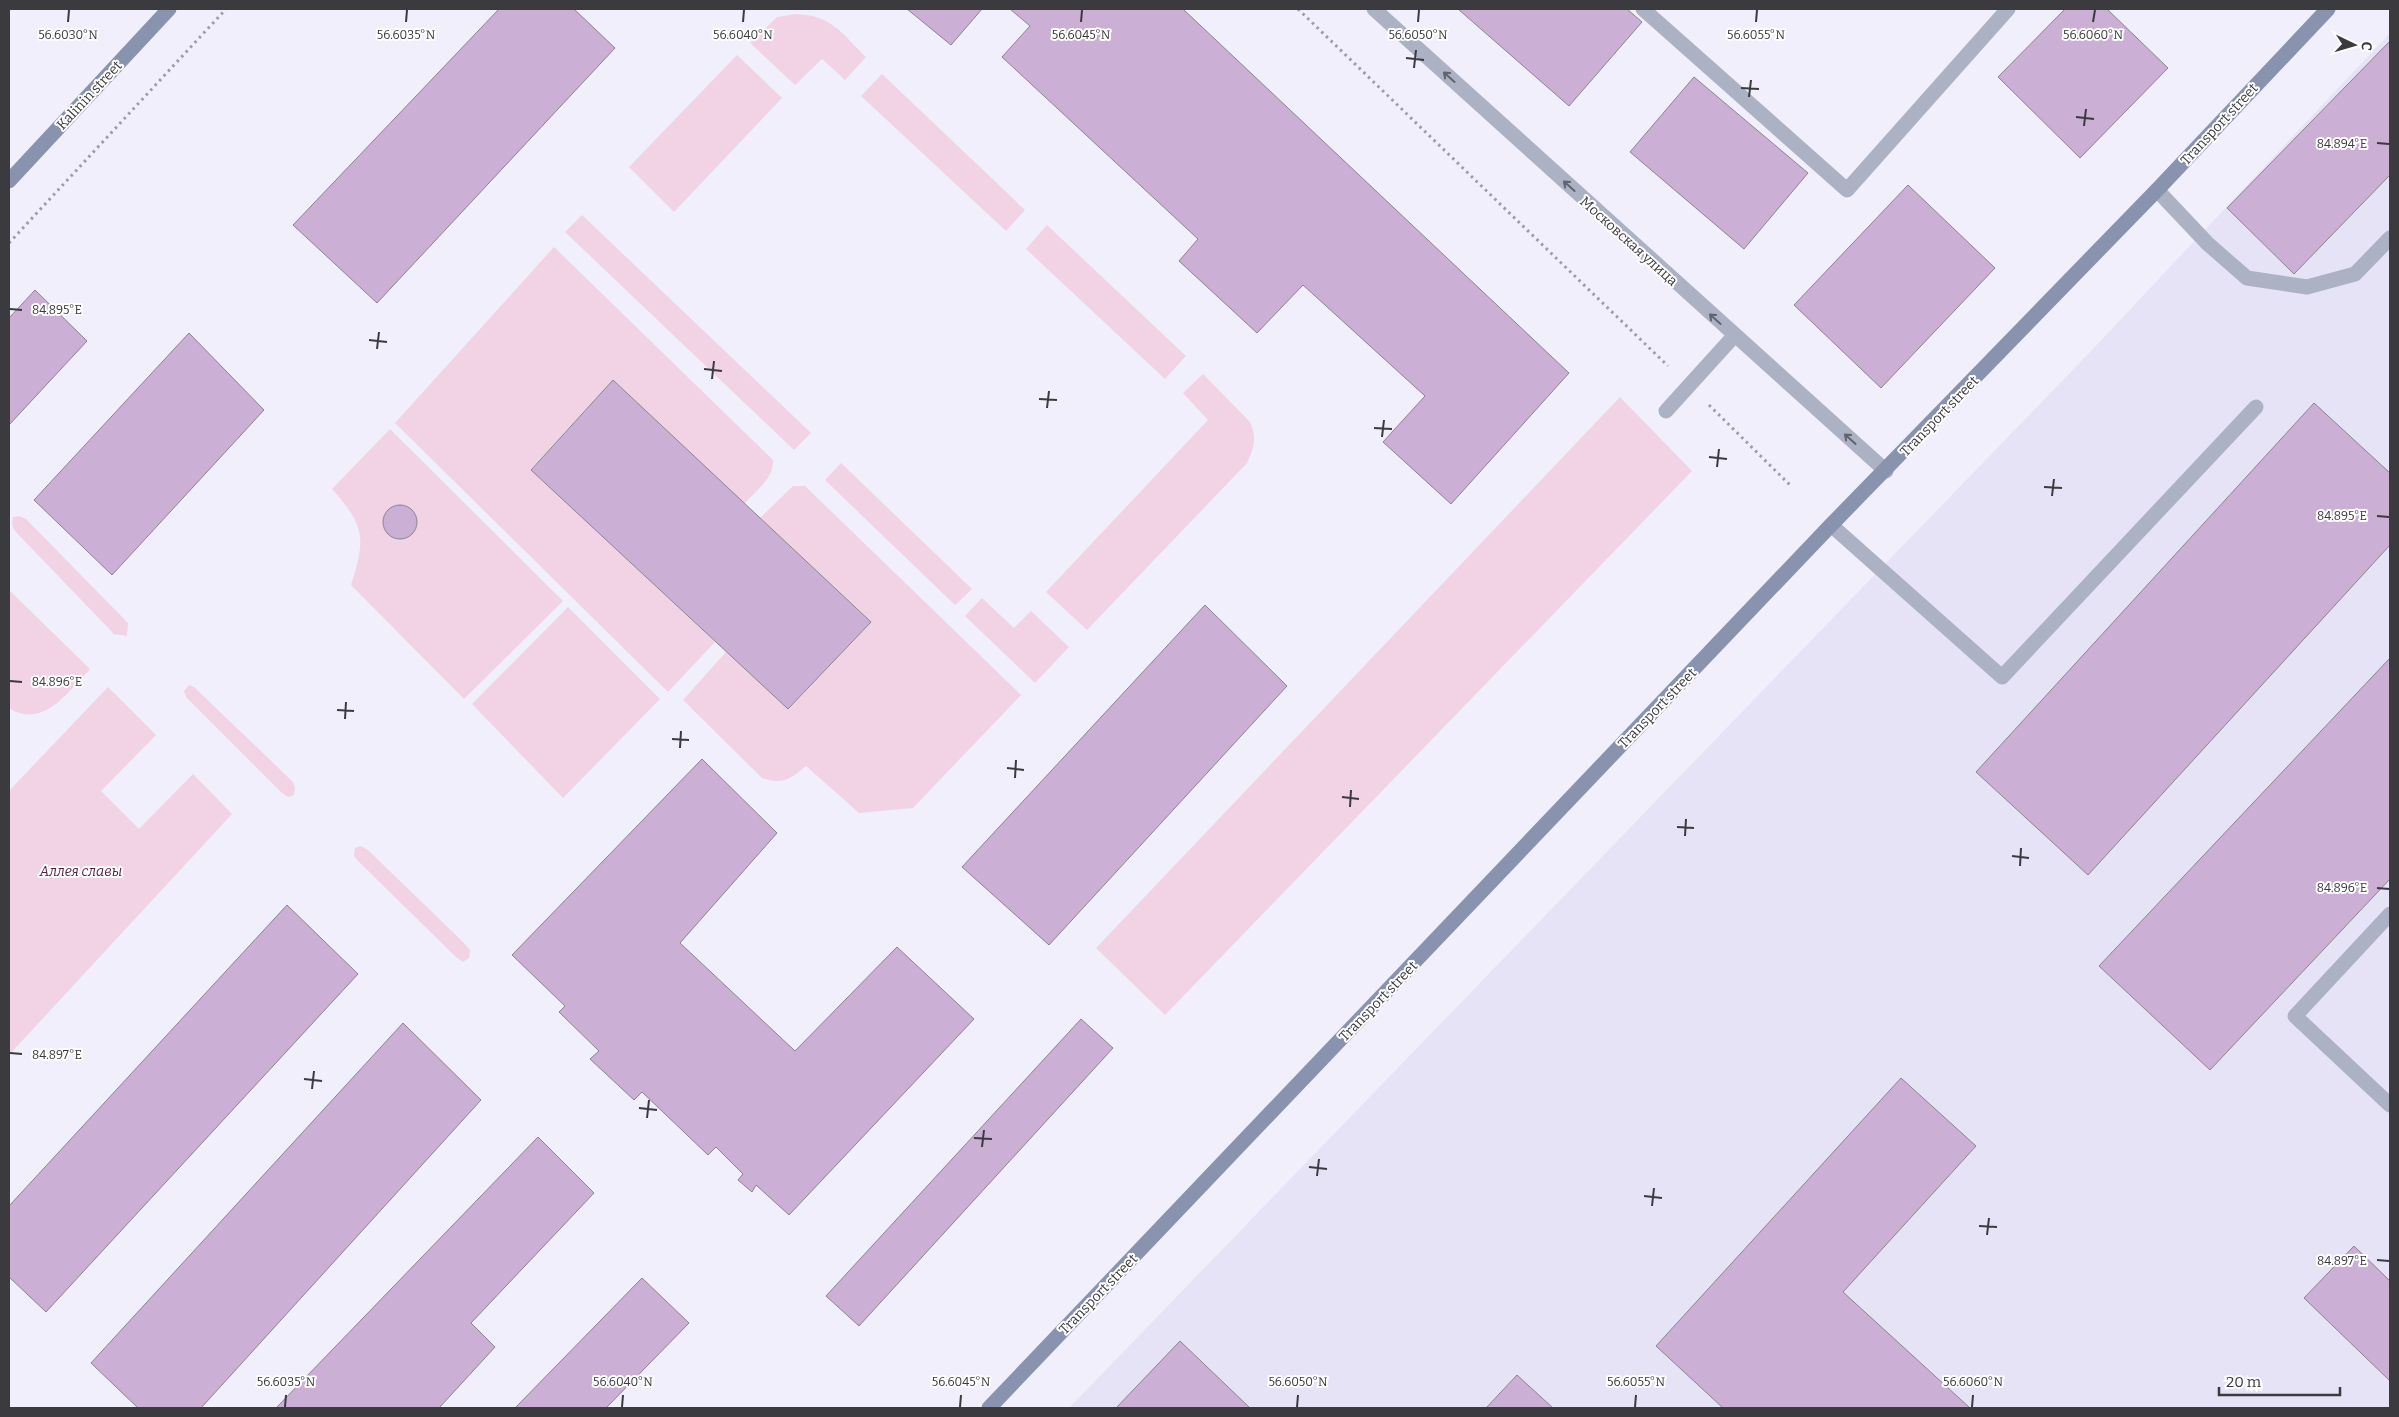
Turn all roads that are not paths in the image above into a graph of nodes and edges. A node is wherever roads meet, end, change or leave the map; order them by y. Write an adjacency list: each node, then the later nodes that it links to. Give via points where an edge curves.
1 (169, 9): 6 (street, Kalinin street)
2 (1374, 9): 9 (street, Московская улица, one-way to 2)
3 (1643, 9): 4 (street, via 1847,190)
4 (2008, 9)
5 (2328, 9): 7 (street, Transport street)
6 (9, 182)
7 (2157, 190): 8 (street, via 2208,244 2247,278 2307,286 2355,274); 12 (street, Transport street)
8 (2390, 238)
9 (1734, 336): 11 (street); 12 (street, Московская улица, one-way to 9)
10 (2256, 407): 13 (street, via 2002,677)
11 (1666, 411)
12 (1886, 471): 13 (street, Transport street)
13 (1831, 525): 16 (street, Transport street)
14 (2390, 914): 15 (street, via 2295,1016)
15 (2390, 1105)
16 (989, 1408)

